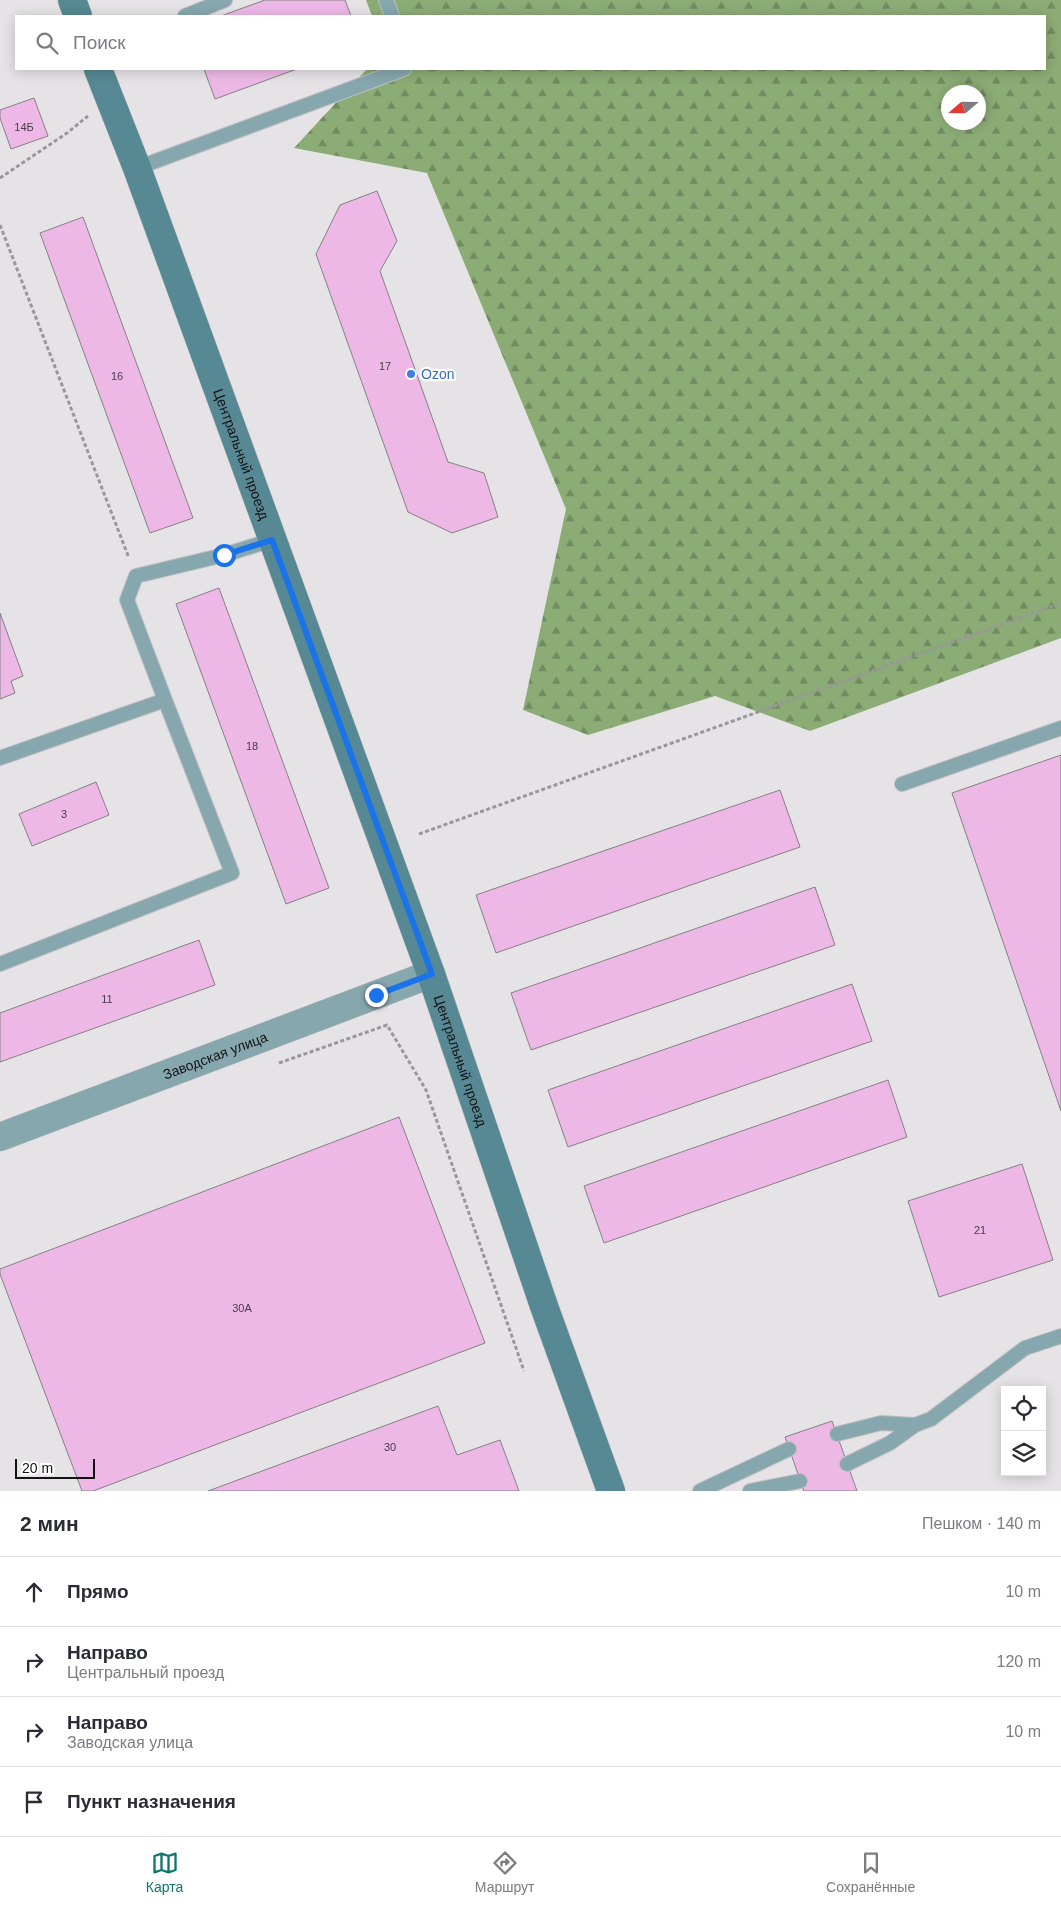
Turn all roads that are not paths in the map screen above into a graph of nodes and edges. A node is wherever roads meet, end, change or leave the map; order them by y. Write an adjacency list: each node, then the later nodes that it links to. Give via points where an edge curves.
1 (72, 0): 4 (main road)
2 (225, 0): 5 (lane)
3 (386, 0): 6 (lane)
4 (78, 15)
5 (188, 15)
6 (392, 15)
7 (98, 70): 9 (main road, Центральный проезд)
8 (401, 70): 9 (lane)
9 (137, 168): 10 (main road, Центральный проезд)
10 (272, 540): 11 (lane, via 136,576 127,600); 16 (main road, Центральный проезд)
11 (165, 700): 13 (lane); 15 (lane, via 232,873)
12 (1061, 728): 14 (lane)
13 (0, 758)
14 (902, 784)
15 (0, 964)
16 (432, 974): 17 (street, Заводская улица); 24 (main road, Центральный проезд)
17 (0, 1137)
18 (1061, 1336): 19 (lane, via 1025,1348 931,1419)
19 (915, 1425): 20 (lane, via 881,1423); 22 (lane, via 890,1443)
20 (837, 1434)
21 (789, 1449): 25 (lane)
22 (847, 1464)
23 (800, 1481): 26 (lane)
24 (611, 1491)
25 (700, 1491)
26 (750, 1491)

